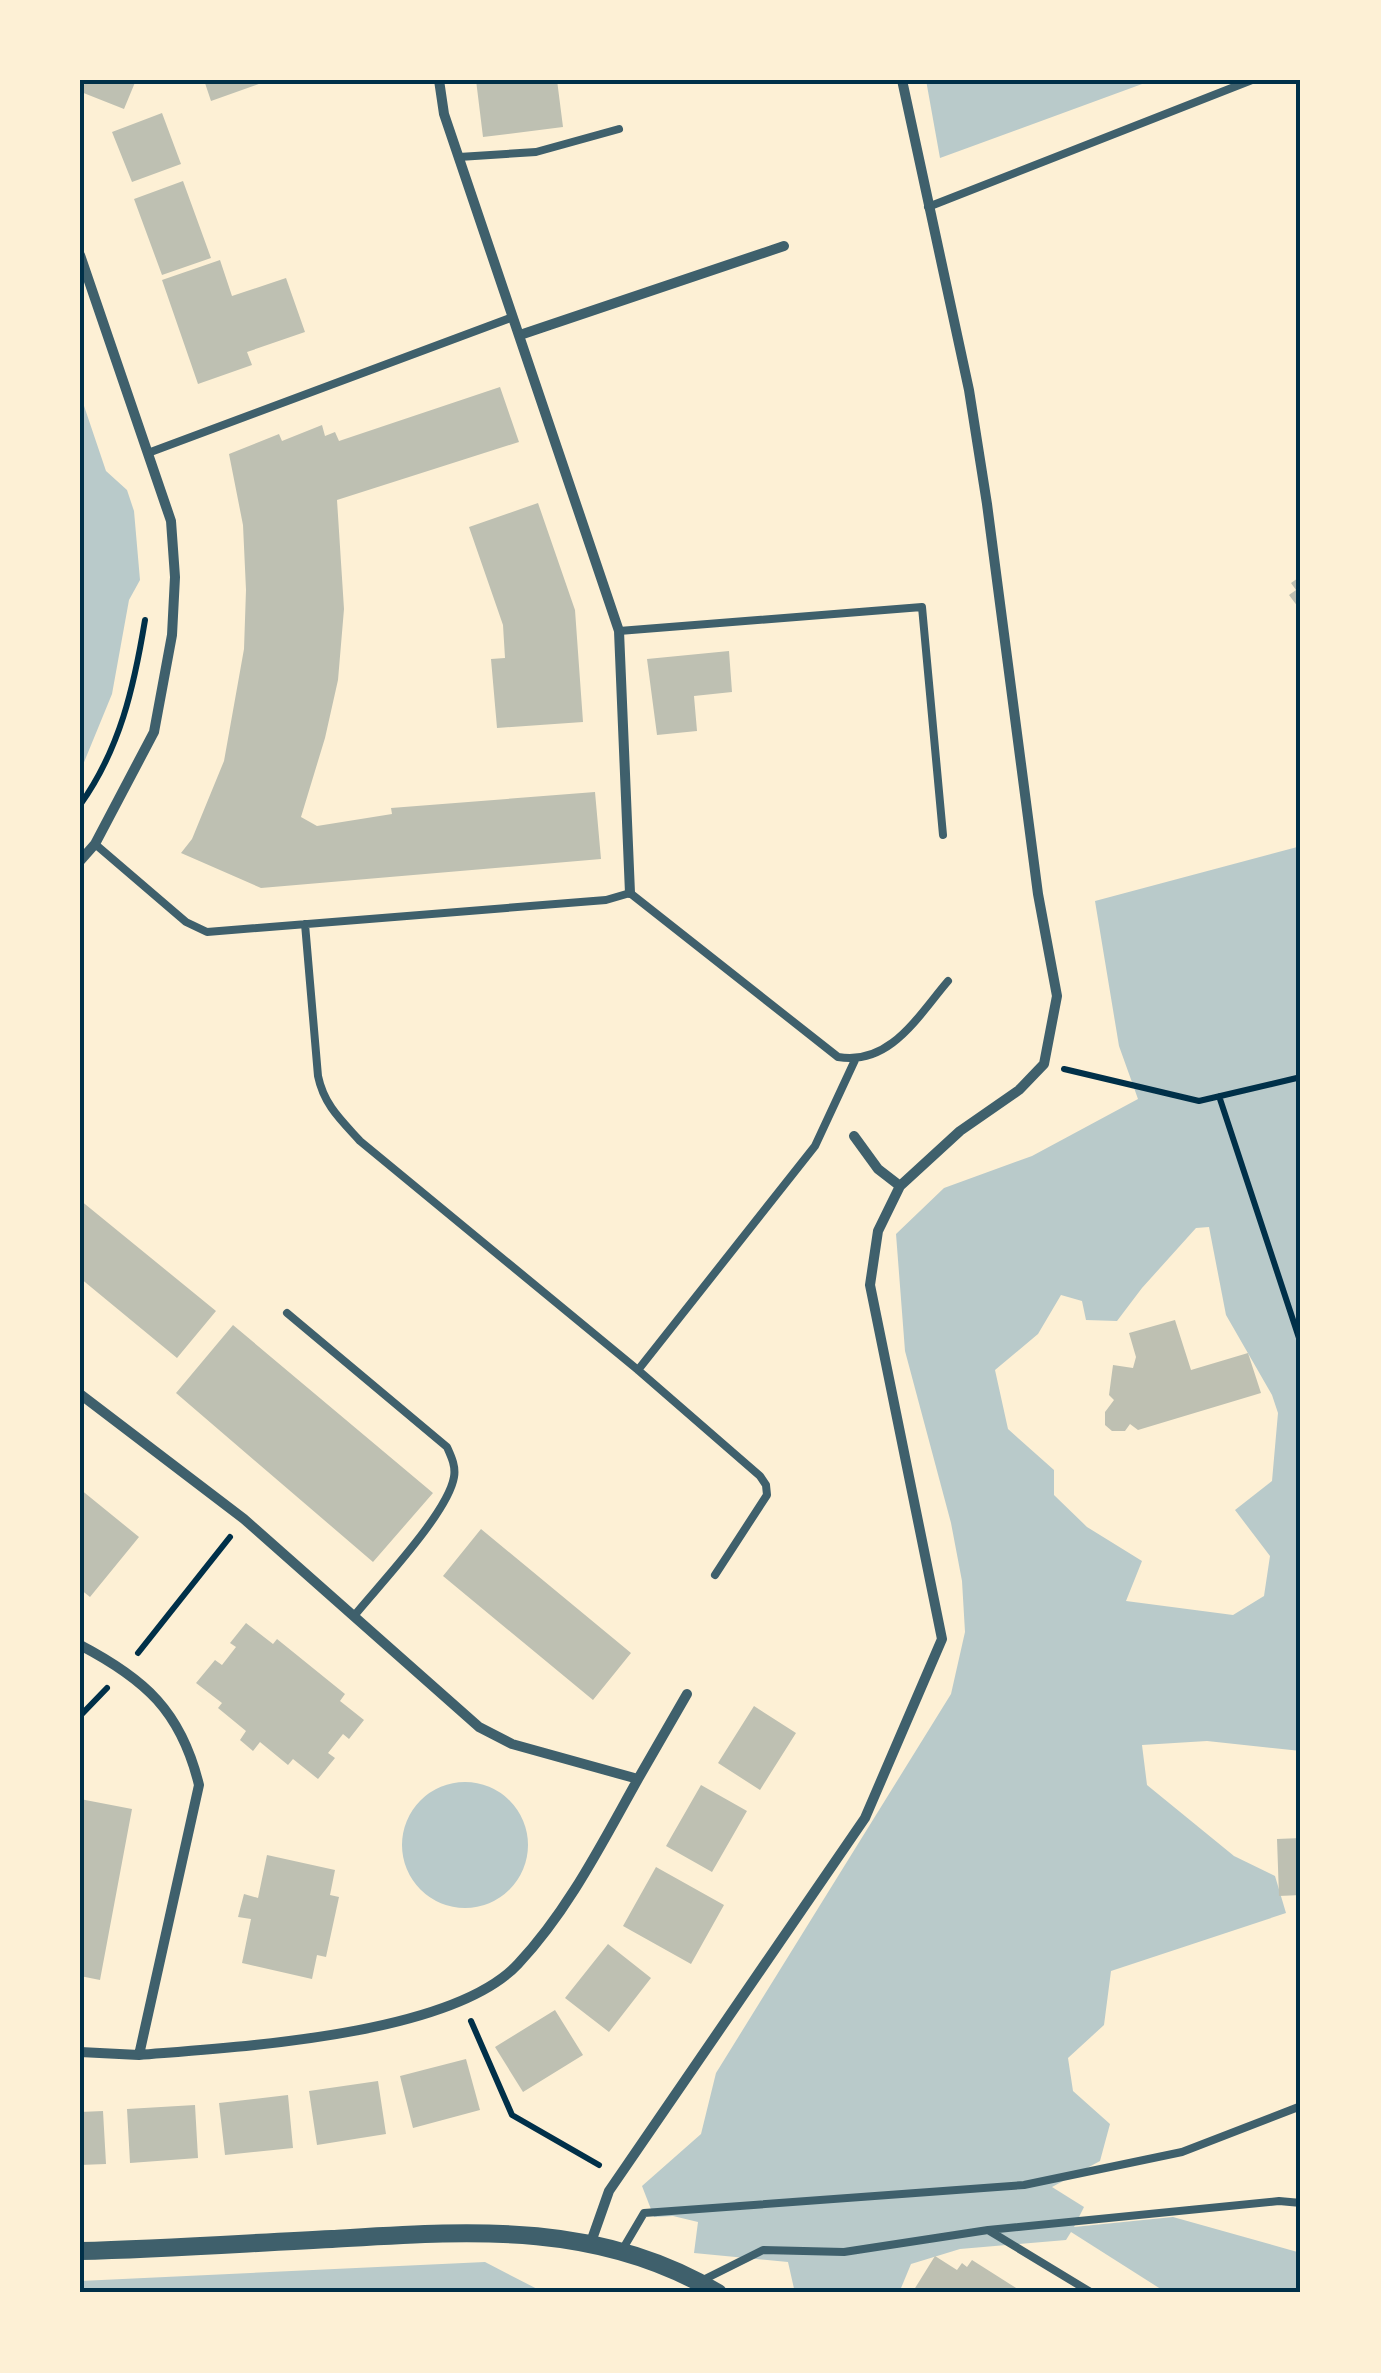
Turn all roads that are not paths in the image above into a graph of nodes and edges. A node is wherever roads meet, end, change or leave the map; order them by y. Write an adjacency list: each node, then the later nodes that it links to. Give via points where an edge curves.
1 (439, 80): 5 (street)
2 (902, 80): 6 (street)
3 (1252, 80): 6 (lane)
4 (618, 129): 5 (lane, via 536,152)
5 (459, 158): 9 (street)
6 (928, 207): 21 (street, via 975,428 1057,996 1044,1064)
7 (784, 246): 10 (street)
8 (80, 255): 11 (street)
9 (512, 317): 10 (street); 11 (lane)
10 (520, 335): 12 (street)
11 (148, 453): 14 (street, via 171,521 172,635 154,732)
12 (619, 631): 13 (lane, via 922,607); 16 (street)
13 (943, 835)
14 (95, 844): 15 (street); 17 (lane, via 186,922 207,932)
15 (80, 860)
16 (630, 892): 17 (lane, via 606,900); 19 (lane, via 838,1058)
17 (305, 924): 23 (lane, via 318,1076 336,1115)
18 (948, 981): 19 (lane, via 895,1043)
19 (854, 1060): 23 (lane, via 816,1146)
20 (854, 1136): 21 (street)
21 (900, 1186): 35 (street, via 878,1231 870,1284 942,1639 866,1818 619,2176)
22 (287, 1313): 26 (lane, via 447,1446 453,1459 445,1499)
23 (638, 1370): 25 (lane, via 766,1485 767,1495)
24 (80, 1394): 26 (street, via 244,1519)
25 (715, 1575)
26 (354, 1616): 29 (street, via 479,1727 512,1744)
27 (80, 1645): 31 (street, via 126,1669 174,1718 200,1785)
28 (687, 1694): 29 (street)
29 (638, 1780): 31 (street, via 567,1903 516,1968 463,2002 422,2017 314,2036)
30 (80, 2052): 31 (street)
31 (139, 2054)
32 (1301, 2106): 37 (lane, via 1182,2152 1024,2184 644,2213)
33 (1301, 2203): 34 (lane)
34 (988, 2230): 38 (lane, via 844,2252 763,2250); 40 (lane)
35 (591, 2242): 36 (street, via 444,2232); 37 (street)
36 (80, 2251)
37 (621, 2252): 38 (street)
38 (699, 2282): 39 (street)
39 (718, 2293)
40 (1092, 2293)

